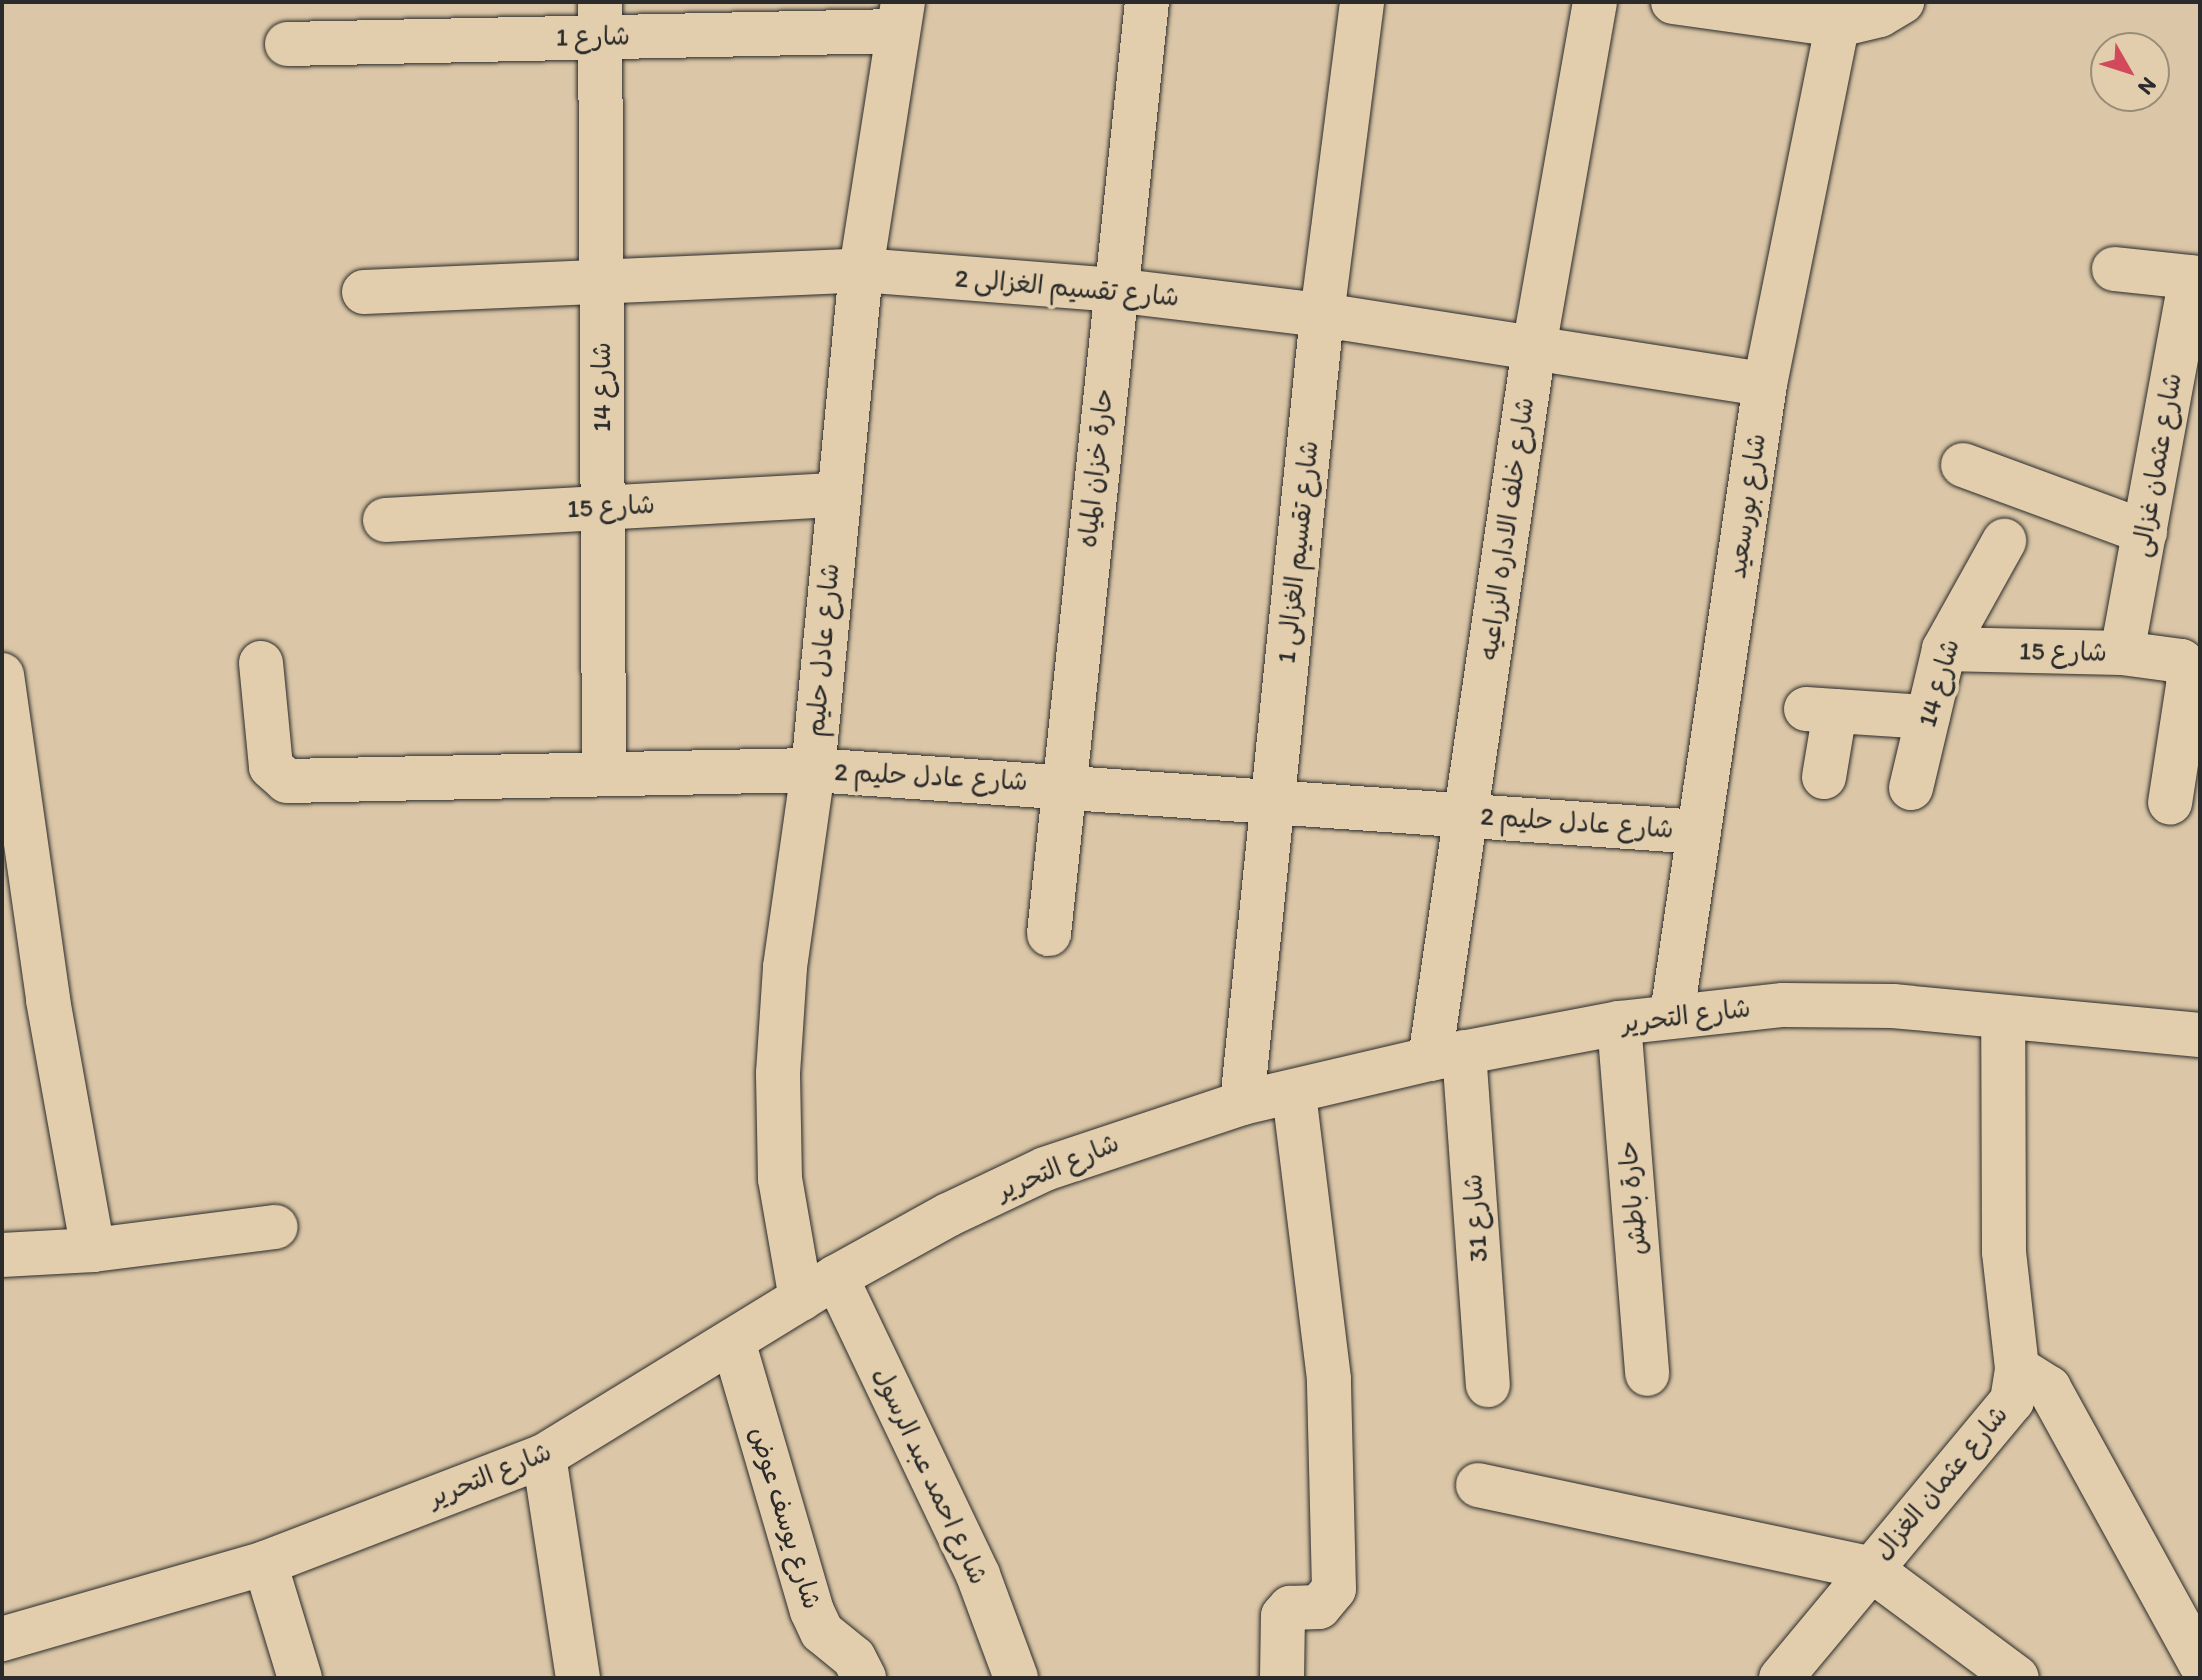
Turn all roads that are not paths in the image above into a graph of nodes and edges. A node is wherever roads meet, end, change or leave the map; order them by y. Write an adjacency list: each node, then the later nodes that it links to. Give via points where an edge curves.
1 (1147, 2): 14 (street, حارة خزان المياه)
2 (1362, 2): 16 (street, شارع تقسيم الغزالى 1)
3 (1595, 2): 17 (street, شارع خلف الاداره الزراعيه)
4 (1673, 2): 6 (street)
5 (1902, 2): 6 (street, via 1880,15)
6 (1840, 14): 18 (street, شارع بورسعيد)
7 (900, 17): 8 (street, شارع 1); 11 (street, شارع عادل حليم)
8 (600, 19): 9 (street, شارع 1); 13 (street, شارع 14)
9 (287, 44)
10 (2114, 269): 12 (street)
11 (861, 270): 13 (street, شارع تقسيم الغزالى 2); 14 (street, شارع تقسيم الغزالى 2); 20 (street, شارع عادل حليم)
12 (2196, 277): 23 (street, شارع عثمان غزالى)
13 (601, 283): 15 (street, شارع تقسيم الغزالى 2); 21 (street, شارع 14)
14 (1114, 290): 16 (street, شارع تقسيم الغزالى 2); 33 (street, حارة خزان المياه)
15 (364, 292)
16 (1322, 315): 17 (street, شارع تقسيم الغزالى 2); 35 (street, شارع تقسيم الغزالى 1)
17 (1534, 348): 18 (street, شارع تقسيم الغزالى 2); 37 (street, شارع خلف الاداره الزراعيه)
18 (1765, 384): 38 (street, شارع بورسعيد)
19 (1963, 465): 23 (street)
20 (837, 495): 21 (street, شارع 15); 30 (street, شارع عادل حليم)
21 (602, 508): 22 (street, شارع 15); 31 (street, شارع 14)
22 (385, 520)
23 (2145, 532): 26 (street, شارع عثمان غزالى)
24 (2004, 541): 25 (street, شارع 14)
25 (1944, 649): 26 (street, شارع 15); 29 (street, شارع 14)
26 (2122, 653): 36 (street, شارع 15, via 2181,661 2189,679)
27 (261, 663): 31 (street, شارع عادل حليم 2, via 271,767 287,781)
28 (2, 675): 48 (street, via 48,1000)
29 (1928, 717): 32 (street, via 1820,710); 34 (street, شارع 14)
30 (813, 770): 31 (street, شارع عادل حليم 2); 33 (street, شارع عادل حليم 2); 50 (street, شارع عادل حليم, via 785,967 778,1073 780,1179)
31 (604, 771)
32 (1824, 777)
33 (1063, 784): 35 (street, شارع عادل حليم 2); 39 (street, حارة خزان المياه)
34 (1911, 788)
35 (1272, 800): 37 (street, شارع عادل حليم 2); 46 (street, شارع تقسيم الغزالى 1)
36 (2170, 803)
37 (1465, 815): 38 (street, شارع عادل حليم 2); 44 (street, شارع خلف الاداره الزراعيه)
38 (1699, 832): 40 (street, شارع بورسعيد)
39 (1049, 934)
40 (1672, 1014): 41 (street, شارع التحرير, via 1783,1005 1893,1006); 42 (street, شارع التحرير)
41 (2003, 1018): 43 (street, شارع التحرير); 52 (street, شارع عثمان الغزال, via 2004,1252)
42 (1619, 1023): 44 (street, شارع التحرير); 53 (street, حارة باطش)
43 (2200, 1035)
44 (1447, 1056): 45 (street, شارع التحرير); 54 (street, شارع 31)
45 (1294, 1093): 46 (street, شارع التحرير); 66 (street, via 1329,1379 1334,1589 1319,1607 1290,1608 1283,1616)
46 (1242, 1103): 50 (street, شارع التحرير, via 1045,1169)
47 (276, 1227): 48 (street)
48 (93, 1250): 49 (street)
49 (2, 1255)
50 (818, 1288): 51 (street, شارع التحرير); 65 (street, شارع احمد عبد الرسول, via 978,1575)
51 (733, 1341): 55 (street, شارع التحرير); 64 (street, شارع يوسف عوض, via 812,1611 822,1632 854,1658)
52 (2017, 1368): 58 (street, شارع عثمان الغزال, via 2012,1401 2002,1415); 60 (street, via 2049,1388)
53 (1647, 1374)
54 (1488, 1385)
55 (544, 1456): 57 (street, شارع التحرير); 63 (street)
56 (1478, 1485): 58 (street)
57 (265, 1563): 59 (street, شارع التحرير); 62 (street)
58 (1869, 1568): 61 (street, شارع عثمان الغزال); 67 (street)
59 (2, 1639)
60 (2200, 1663)
61 (1796, 1673)
62 (300, 1678)
63 (578, 1678)
64 (864, 1678)
65 (1016, 1678)
66 (1282, 1678)
67 (2017, 1678)

